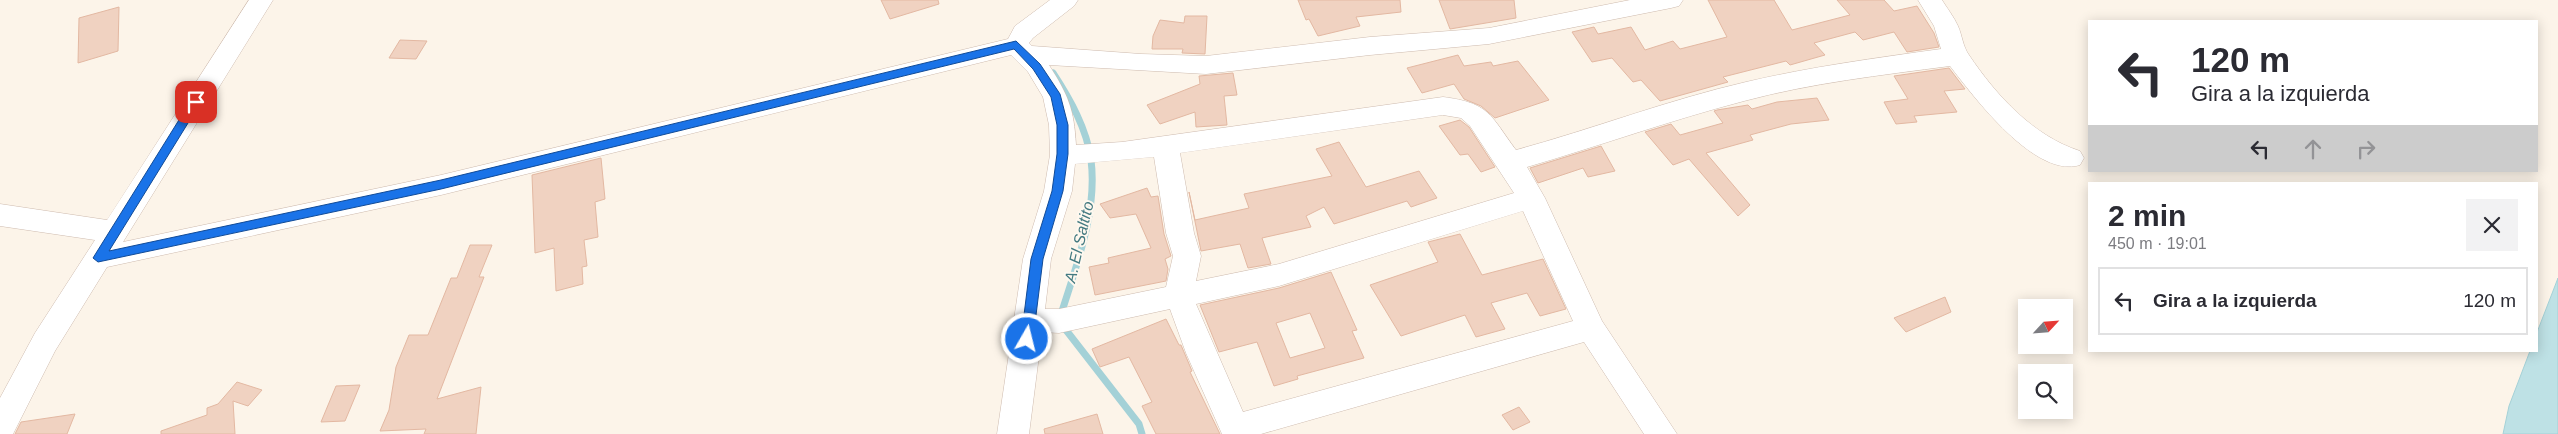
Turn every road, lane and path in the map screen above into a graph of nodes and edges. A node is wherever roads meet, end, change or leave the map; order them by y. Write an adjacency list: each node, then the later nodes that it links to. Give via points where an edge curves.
1 (261, 0): 13 (street)
2 (1066, 0): 5 (street, via 1024,32)
3 (1671, 0): 5 (street, via 1489,36 1206,65 1141,64)
4 (1930, 0): 6 (street, via 1946,26)
5 (1020, 49): 8 (street, via 1037,66 1056,97 1062,125); 14 (street, via 441,185)
6 (1956, 56): 9 (street, via 2014,125 2053,152); 10 (street, via 1747,91)
7 (1165, 146): 8 (street, via 1122,152); 10 (street, via 1443,106 1470,111 1480,119); 15 (street, via 1180,234 1187,256)
8 (1062, 154): 16 (street, via 1058,191 1037,259)
9 (2071, 158)
10 (1510, 162): 11 (street)
11 (1530, 198): 15 (street, via 1279,275); 17 (street)
12 (0, 215): 13 (street)
13 (115, 232): 14 (street)
14 (98, 258): 18 (street, via 45,342)
15 (1179, 296): 16 (street, via 1059,320); 19 (street)
16 (1030, 320): 20 (street)
17 (1591, 328): 19 (street); 21 (street)
18 (0, 428)
19 (1236, 431)
20 (1013, 434)
21 (1661, 434)

